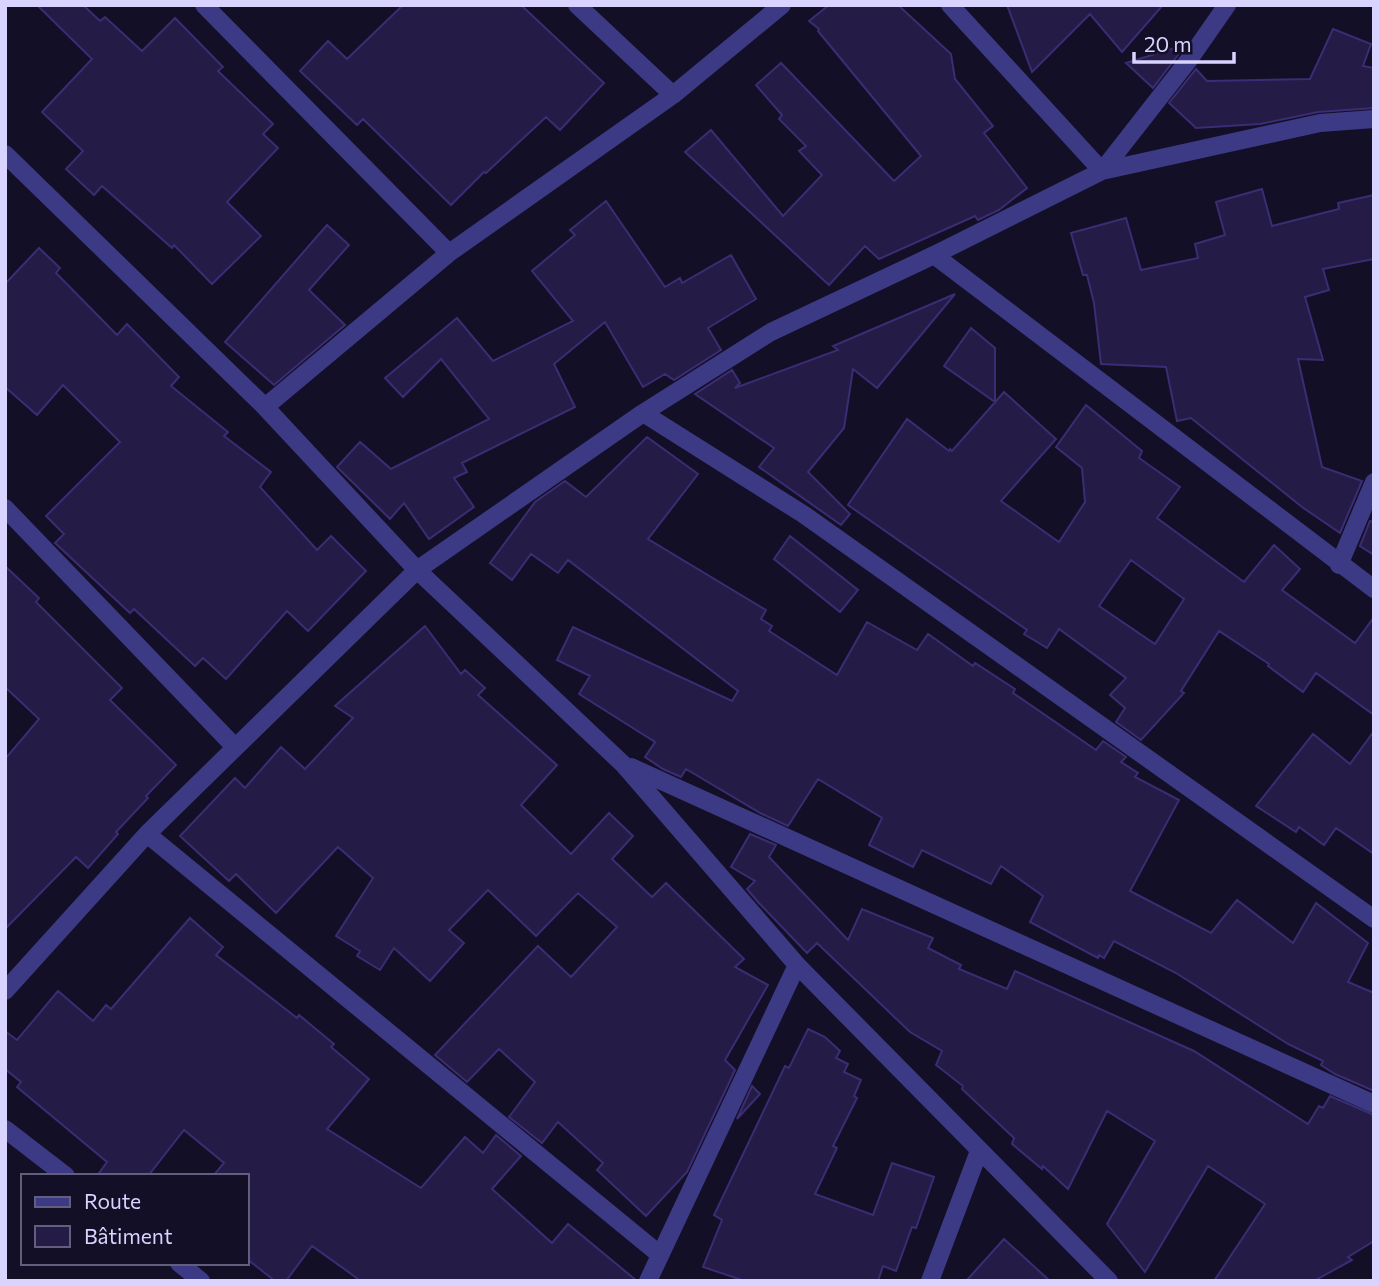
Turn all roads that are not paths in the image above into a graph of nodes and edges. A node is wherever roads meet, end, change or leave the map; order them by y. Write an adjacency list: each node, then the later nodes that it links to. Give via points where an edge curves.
1 (204, 5): 10 (street)
2 (577, 5): 6 (street)
3 (782, 5): 6 (street)
4 (950, 5): 9 (street)
5 (1227, 5): 9 (street)
6 (673, 95): 10 (street)
7 (1374, 119): 9 (street, via 1320,123)
8 (5, 154): 12 (street)
9 (1102, 171): 11 (street)
10 (449, 253): 12 (street)
11 (934, 255): 13 (street, via 771,332); 16 (street)
12 (265, 407): 17 (street)
13 (643, 413): 17 (street); 22 (street, via 803,514)
14 (1374, 482): 16 (street)
15 (5, 508): 19 (street)
16 (1339, 565): 18 (street)
17 (417, 570): 19 (street); 20 (street)
18 (1374, 589)
19 (235, 747): 21 (street)
20 (624, 765): 23 (street); 25 (street)
21 (146, 834): 24 (street); 29 (street)
22 (1374, 919)
23 (797, 965): 27 (street); 29 (street)
24 (5, 991)
25 (1374, 1104)
26 (5, 1129): 28 (street)
27 (979, 1151): 33 (street); 34 (street)
28 (63, 1174)
29 (659, 1254): 32 (street)
30 (181, 1265): 31 (street)
31 (201, 1281)
32 (648, 1281)
33 (930, 1281)
34 (1109, 1281)

